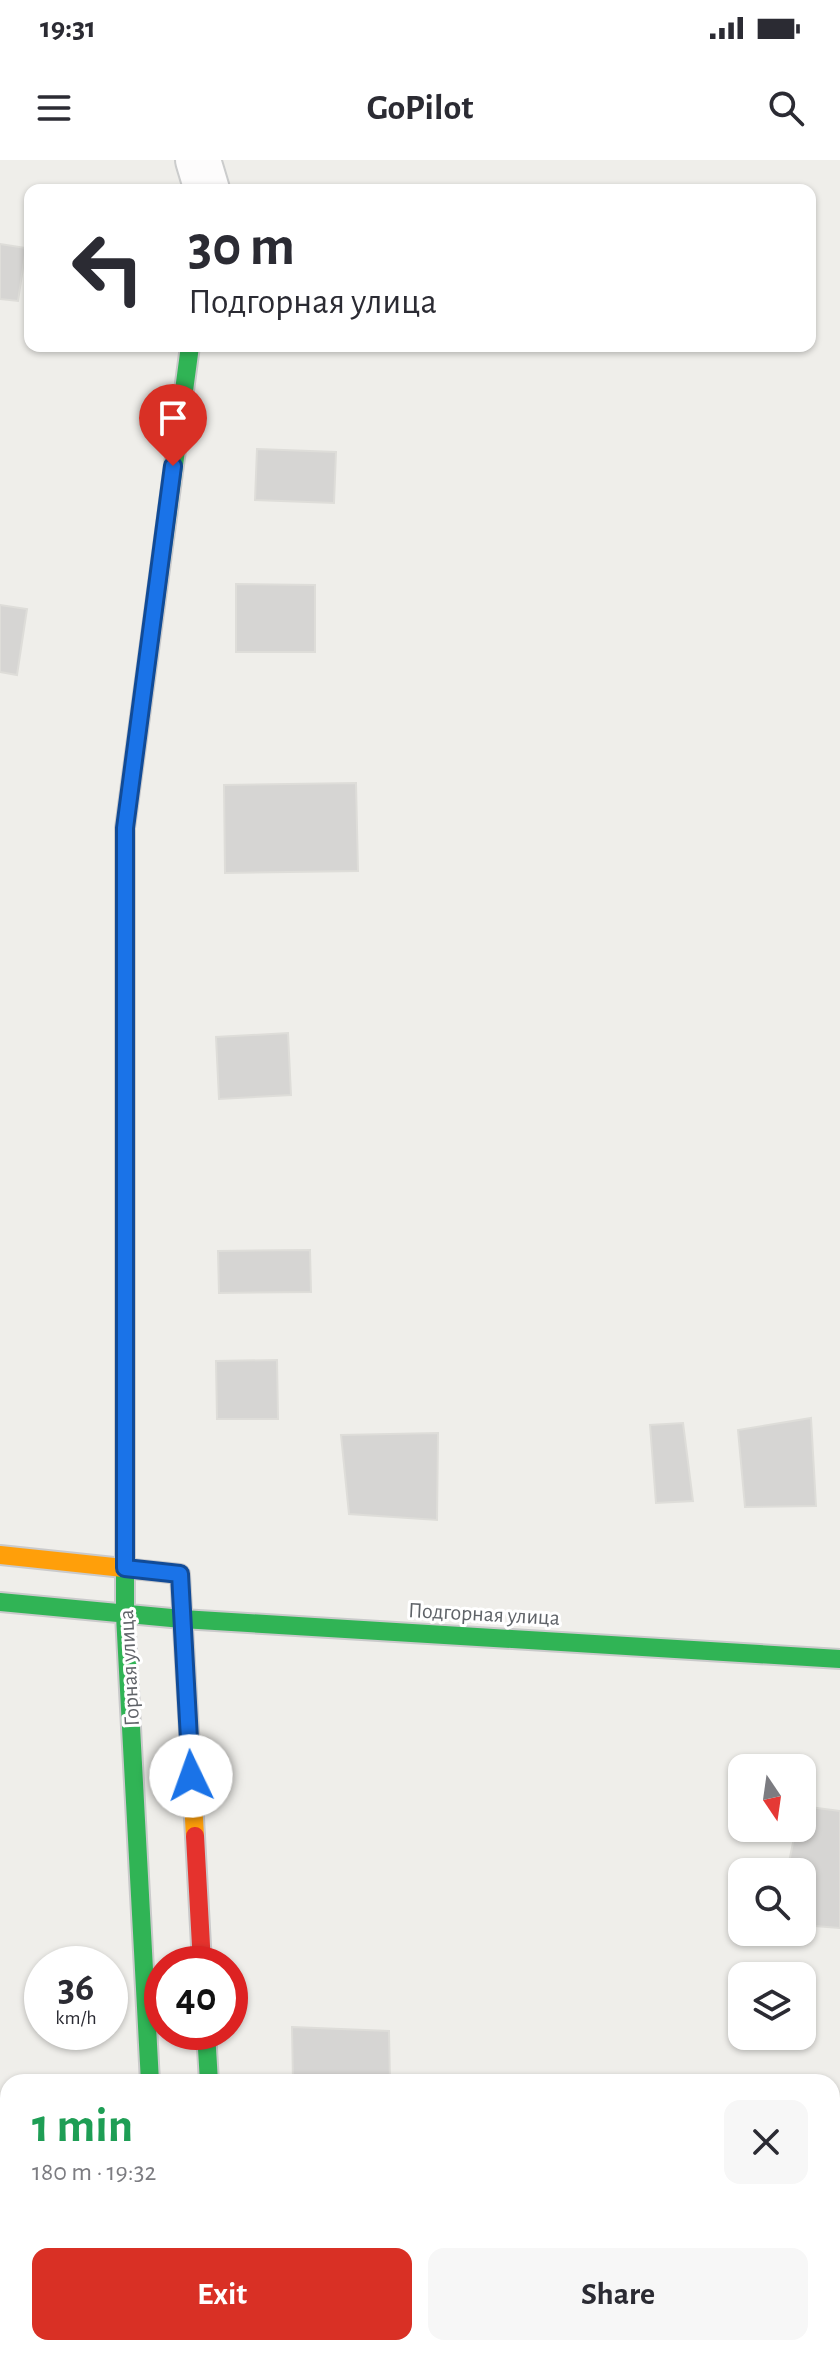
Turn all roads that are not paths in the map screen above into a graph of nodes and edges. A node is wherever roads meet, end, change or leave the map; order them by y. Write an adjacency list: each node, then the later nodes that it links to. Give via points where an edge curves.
1 (198, 160): 2 (street)
2 (205, 184)
3 (189, 352): 5 (street, Горная улица, via 125,828)
4 (0, 1555): 5 (street)
5 (125, 1568): 7 (street, Горная улица); 8 (street, via 180,1574)
6 (0, 1602): 7 (street, Подгорная улица)
7 (125, 1615): 8 (street, Подгорная улица); 12 (street, Горная улица)
8 (182, 1619): 9 (street, Подгорная улица); 10 (street)
9 (840, 1659)
10 (201, 1946)
11 (207, 2050): 13 (street)
12 (150, 2074)
13 (209, 2074)

